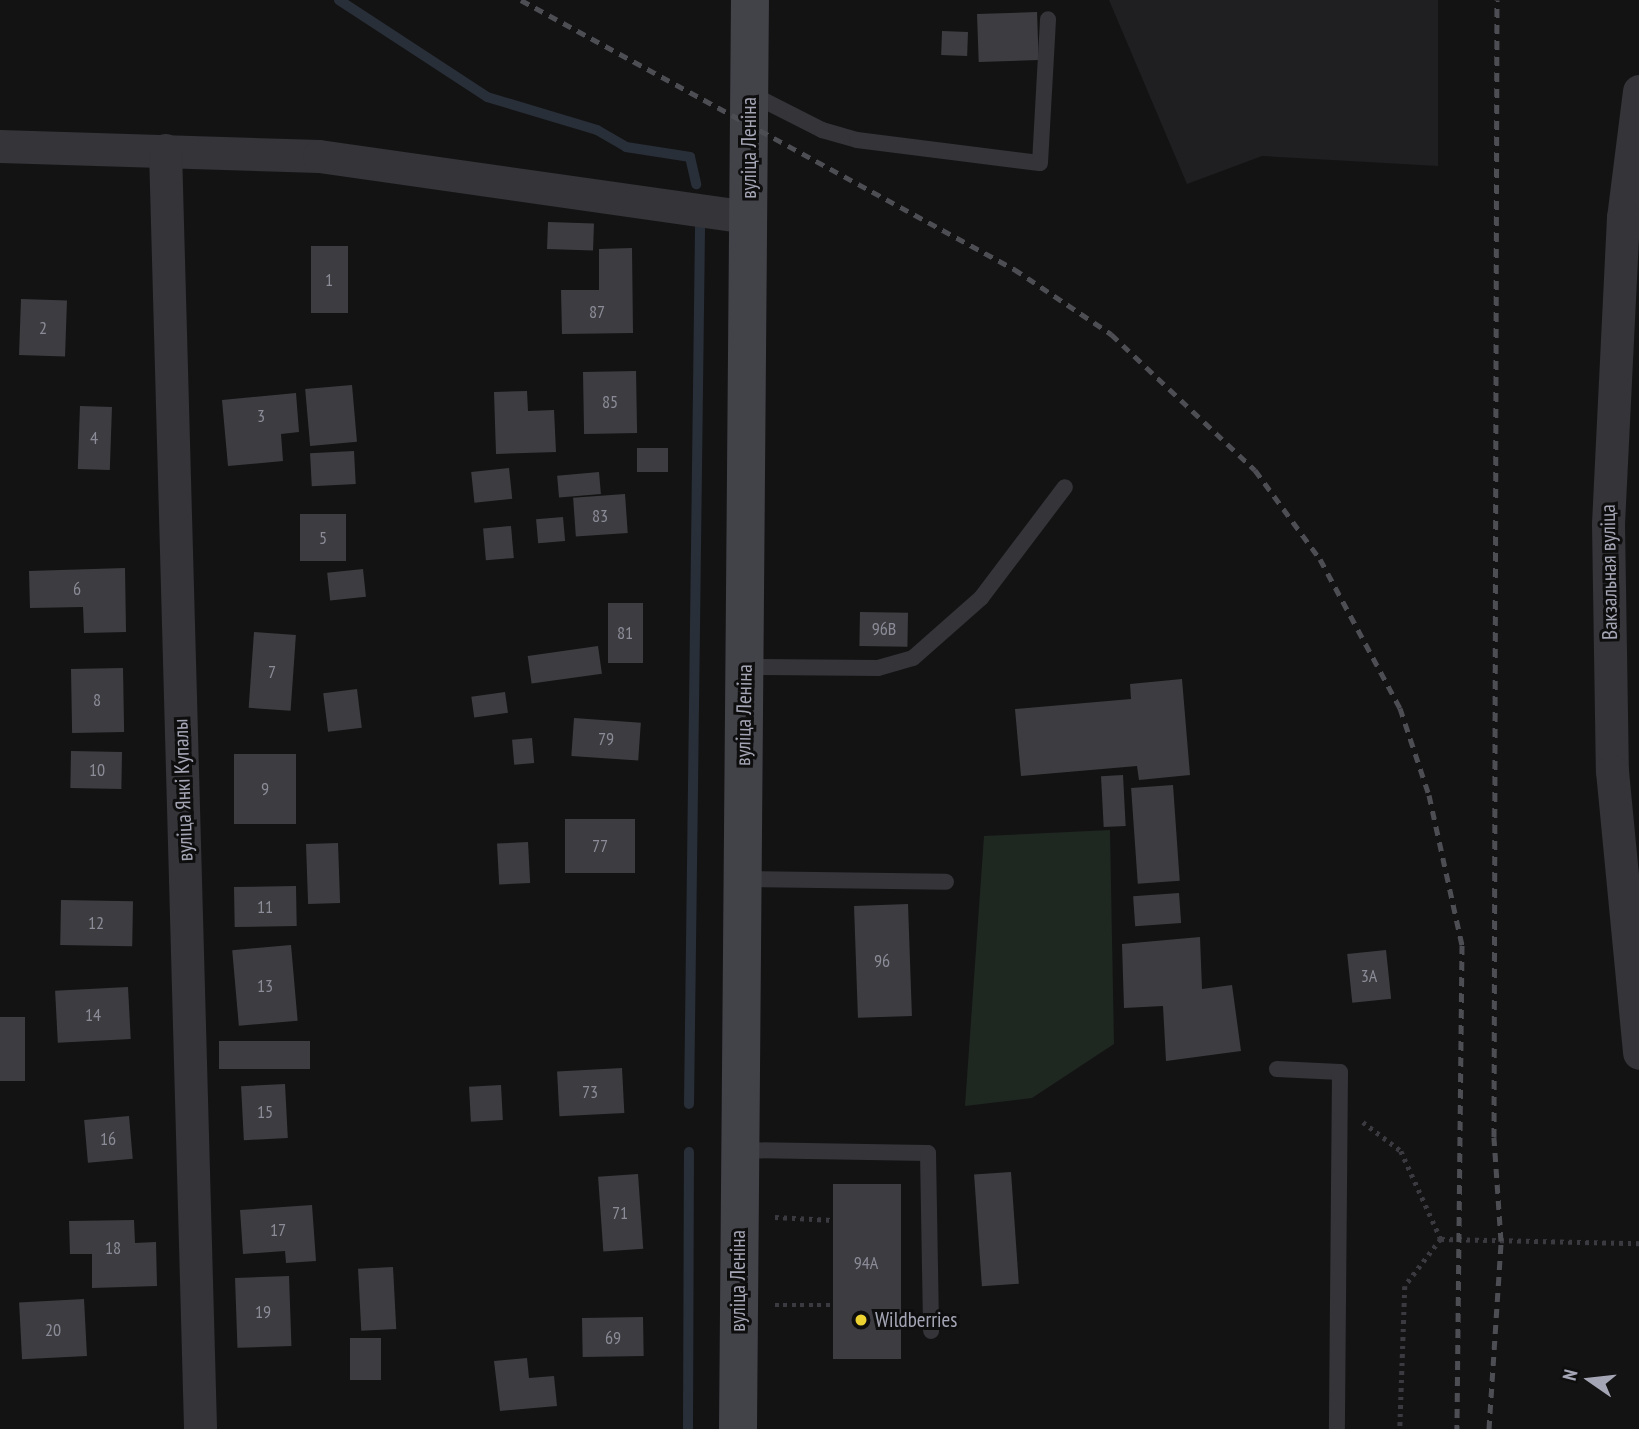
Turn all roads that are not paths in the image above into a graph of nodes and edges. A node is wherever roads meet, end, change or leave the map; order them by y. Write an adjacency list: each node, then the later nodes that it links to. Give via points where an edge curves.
1 (750, 0): 4 (main road, вуліца Леніна)
2 (1048, 19): 4 (lane, via 1040,163 857,140 822,130)
3 (1639, 91): 8 (street, Вакзальная вуліца)
4 (749, 93): 7 (main road, вуліца Леніна)
5 (0, 146): 6 (street)
6 (165, 150): 7 (street, via 319,156); 17 (street, вуліца Янкі Купалы)
7 (749, 217): 10 (main road, вуліца Леніна)
8 (1626, 382): 13 (street, Вакзальная вуліца, via 1612,771)
9 (1065, 487): 10 (lane, via 981,598 913,658 878,668)
10 (744, 667): 11 (main road, вуліца Леніна)
11 (742, 879): 12 (lane); 15 (main road, вуліца Леніна)
12 (946, 882)
13 (1639, 1053)
14 (1277, 1069): 19 (lane, via 1340,1072)
15 (739, 1150): 16 (lane, via 928,1153); 18 (main road, вуліца Леніна)
16 (931, 1331)
17 (200, 1429)
18 (738, 1429)
19 (1337, 1429)

